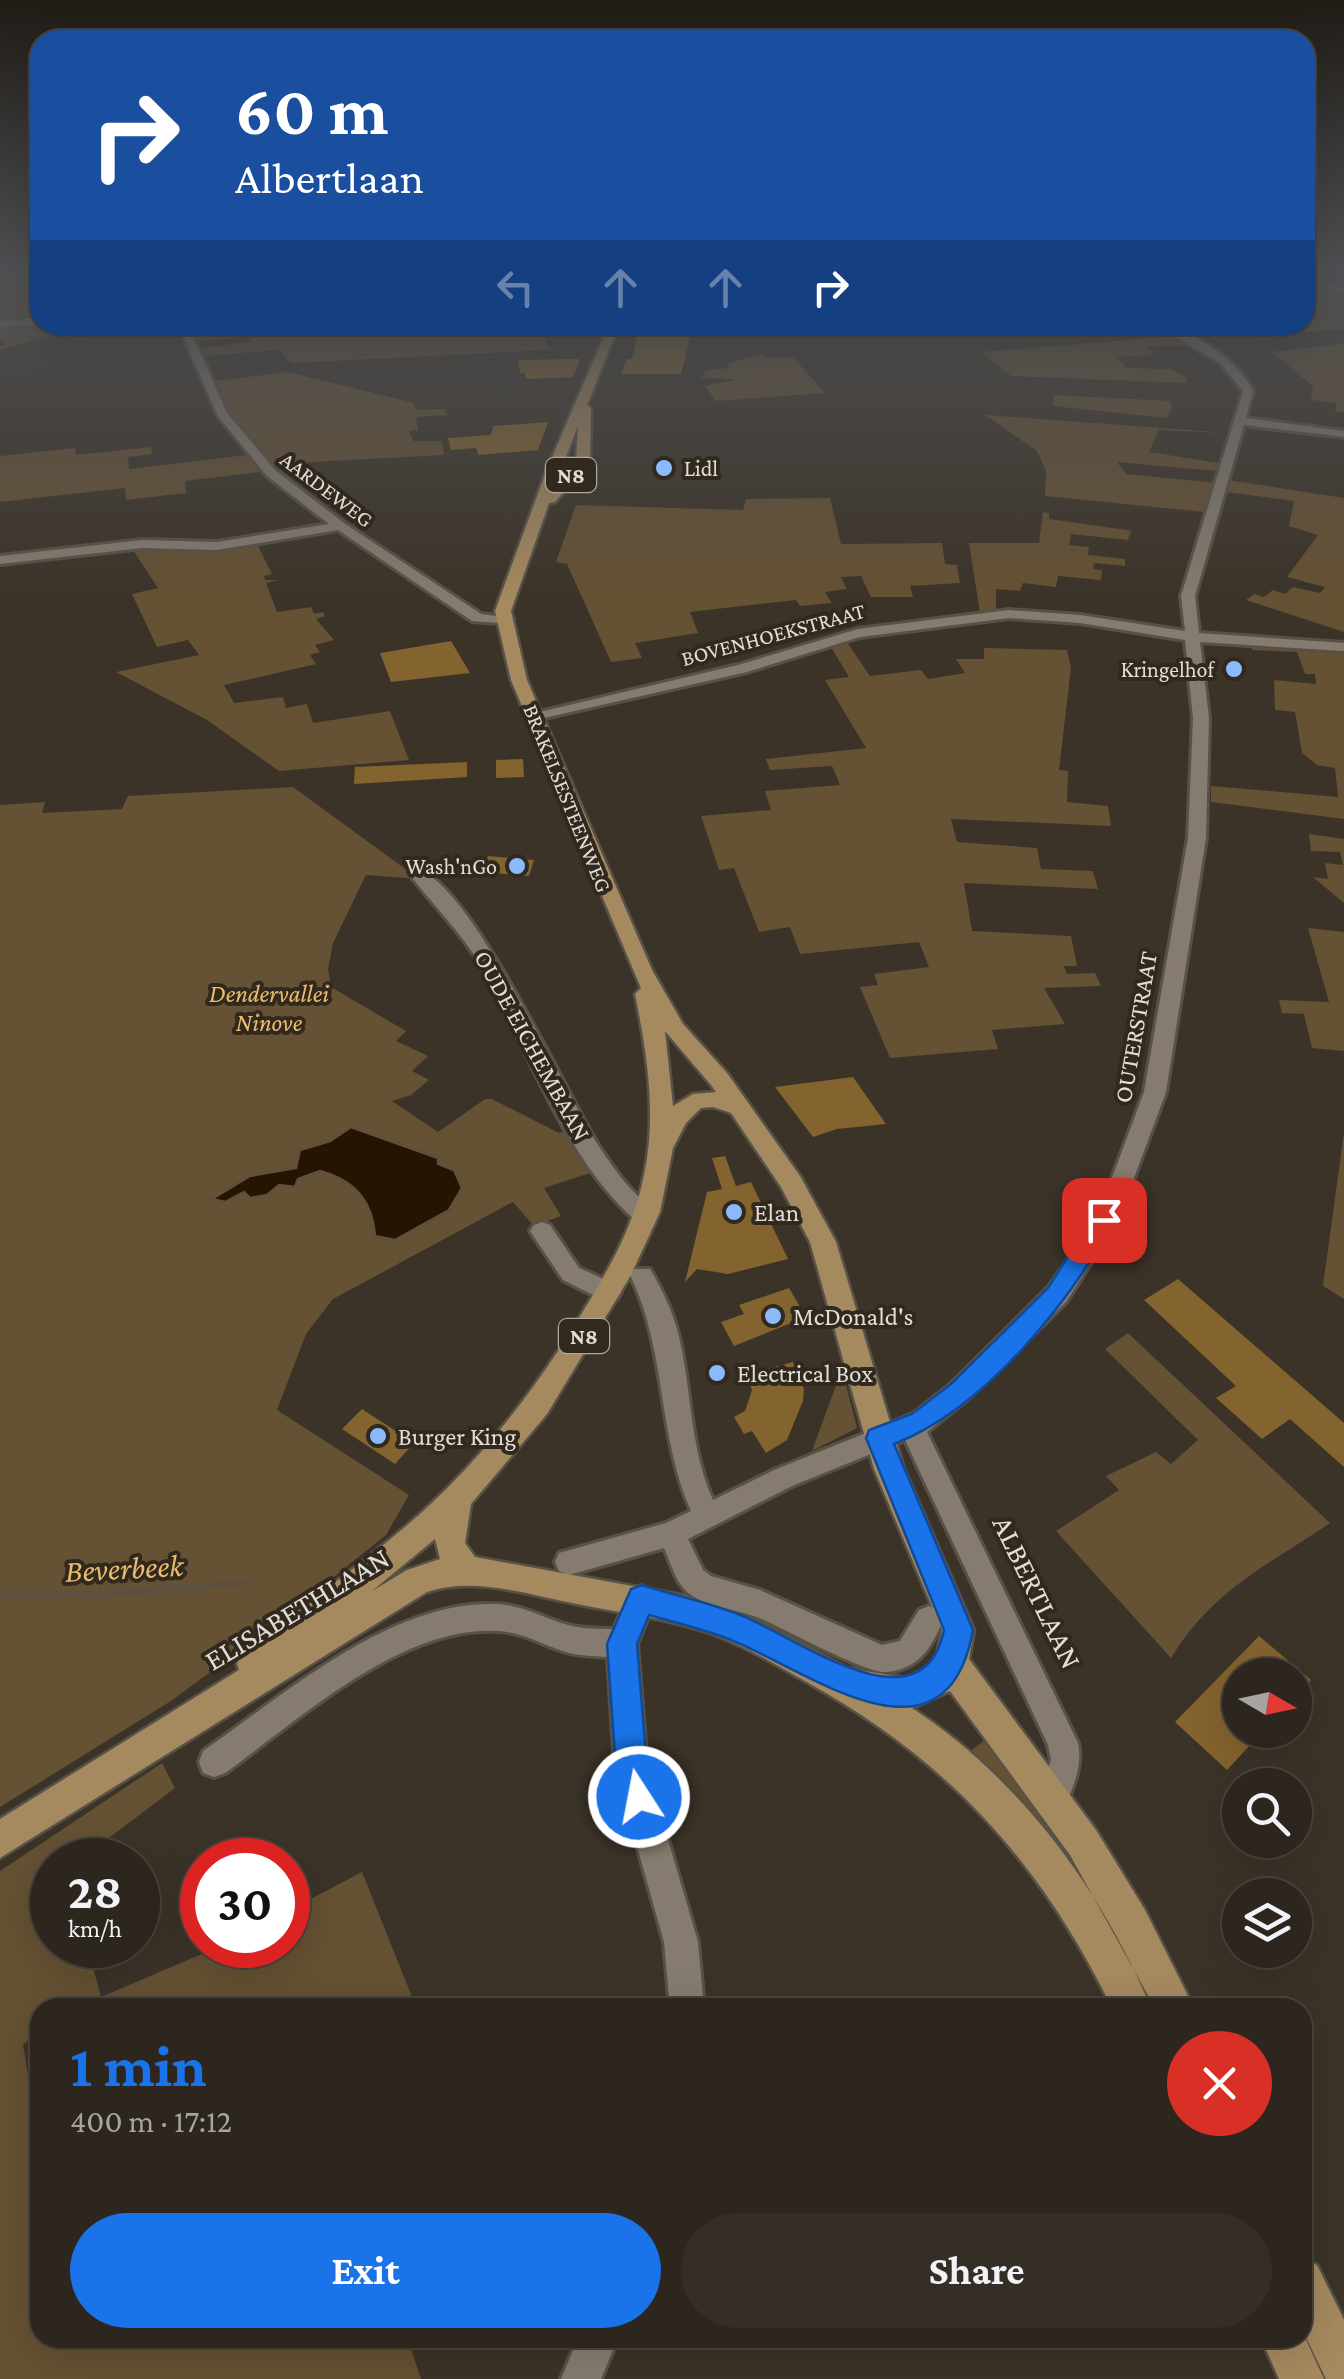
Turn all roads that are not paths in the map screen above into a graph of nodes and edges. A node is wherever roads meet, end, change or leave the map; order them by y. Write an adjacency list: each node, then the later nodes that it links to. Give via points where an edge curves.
1 (207, 380): 11 (street, AARDEWEG, via 238,438)
2 (593, 380): 7 (main road, BRAKELSESTEENWEG / N8)
3 (596, 380): 8 (main road, BRAKELSESTEENWEG / N8, via 583,414)
4 (1243, 380): 5 (street, OUTERSTRAAT, via 1248,392)
5 (1239, 421): 6 (street); 14 (street, OUTERSTRAAT, via 1194,564 1188,607)
6 (1344, 434)
7 (561, 454): 8 (main road); 9 (main road, BRAKELSESTEENWEG / N8)
8 (585, 456): 10 (main road, BRAKELSESTEENWEG / N8)
9 (554, 469): 10 (main road); 13 (main road, BRAKELSESTEENWEG / N8, via 512,579 503,611)
10 (577, 470): 13 (main road, BRAKELSESTEENWEG / N8, via 545,508)
11 (340, 526): 12 (street, via 217,546 142,544); 13 (street, AARDEWEG, via 477,618)
12 (0, 560)
13 (508, 622): 16 (main road, BRAKELSESTEENWEG / N8)
14 (1193, 637): 15 (street, BOVENHOEKSTRAAT); 16 (street, BOVENHOEKSTRAAT, via 1040,614 967,618 858,632 742,669); 25 (street, OUTERSTRAAT, via 1201,718 1197,838 1155,1092 1138,1144 1090,1246 1057,1294 960,1391)
15 (1344, 647)
16 (531, 706): 18 (main road, BRAKELSESTEENWEG / N8)
17 (419, 876): 21 (street, OUDE EICHEMBAAN, via 482,949 576,1126 615,1188)
18 (641, 970): 19 (main road, BRAKELSESTEENWEG / N8, via 674,1028); 20 (main road, BRAKELSESTEENWEG / N8, via 661,1064)
19 (740, 1108): 20 (main road, via 712,1099 690,1103); 26 (main road, BRAKELSESTEENWEG / N8, via 822,1242)
20 (661, 1149): 21 (main road, ELISABETHLAAN / N8)
21 (646, 1216): 24 (main road, ELISABETHLAAN / N8)
22 (542, 1231): 24 (street, via 571,1274)
23 (642, 1275): 28 (street, via 664,1327 690,1488)
24 (609, 1292): 27 (main road, ELISABETHLAAN / N8, via 562,1372)
25 (911, 1426): 26 (street, OUTERSTRAAT); 39 (street, ALBERTLAAN, via 1063,1743 1066,1760)
26 (879, 1438): 28 (street); 35 (main road, N8, via 958,1630)
27 (456, 1495): 31 (main road, via 449,1546); 37 (main road, ELISABETHLAAN / N8, via 406,1546)
28 (707, 1517): 29 (street)
29 (671, 1534): 30 (street); 33 (street, via 693,1579 704,1587 750,1599 881,1660 910,1653)
30 (569, 1562)
31 (466, 1570): 32 (main road, N8); 37 (main road, ELISABETHLAAN / N8, via 418,1580)
32 (642, 1599): 34 (street); 36 (main road, N8, via 738,1628)
33 (929, 1620)
34 (622, 1644): 38 (street, via 564,1638 514,1618 433,1628 370,1655); 41 (street, via 631,1768 681,1942)
35 (952, 1660): 36 (main road, N8, via 939,1679 907,1694); 39 (main road, via 965,1688)
36 (848, 1684): 42 (main road, via 981,1784 1040,1848 1076,1897)
37 (154, 1740): 40 (main road, ELISABETHLAAN / N8)
38 (214, 1762)
39 (1053, 1798): 43 (main road, via 1109,1878)
40 (0, 1840)
41 (686, 1998)
42 (1127, 1998)
43 (1170, 1998)
44 (1312, 2301): 47 (main road)
45 (594, 2348): 48 (street)
46 (1288, 2348): 49 (main road)
47 (1344, 2368)
48 (581, 2379)
49 (1302, 2379)

